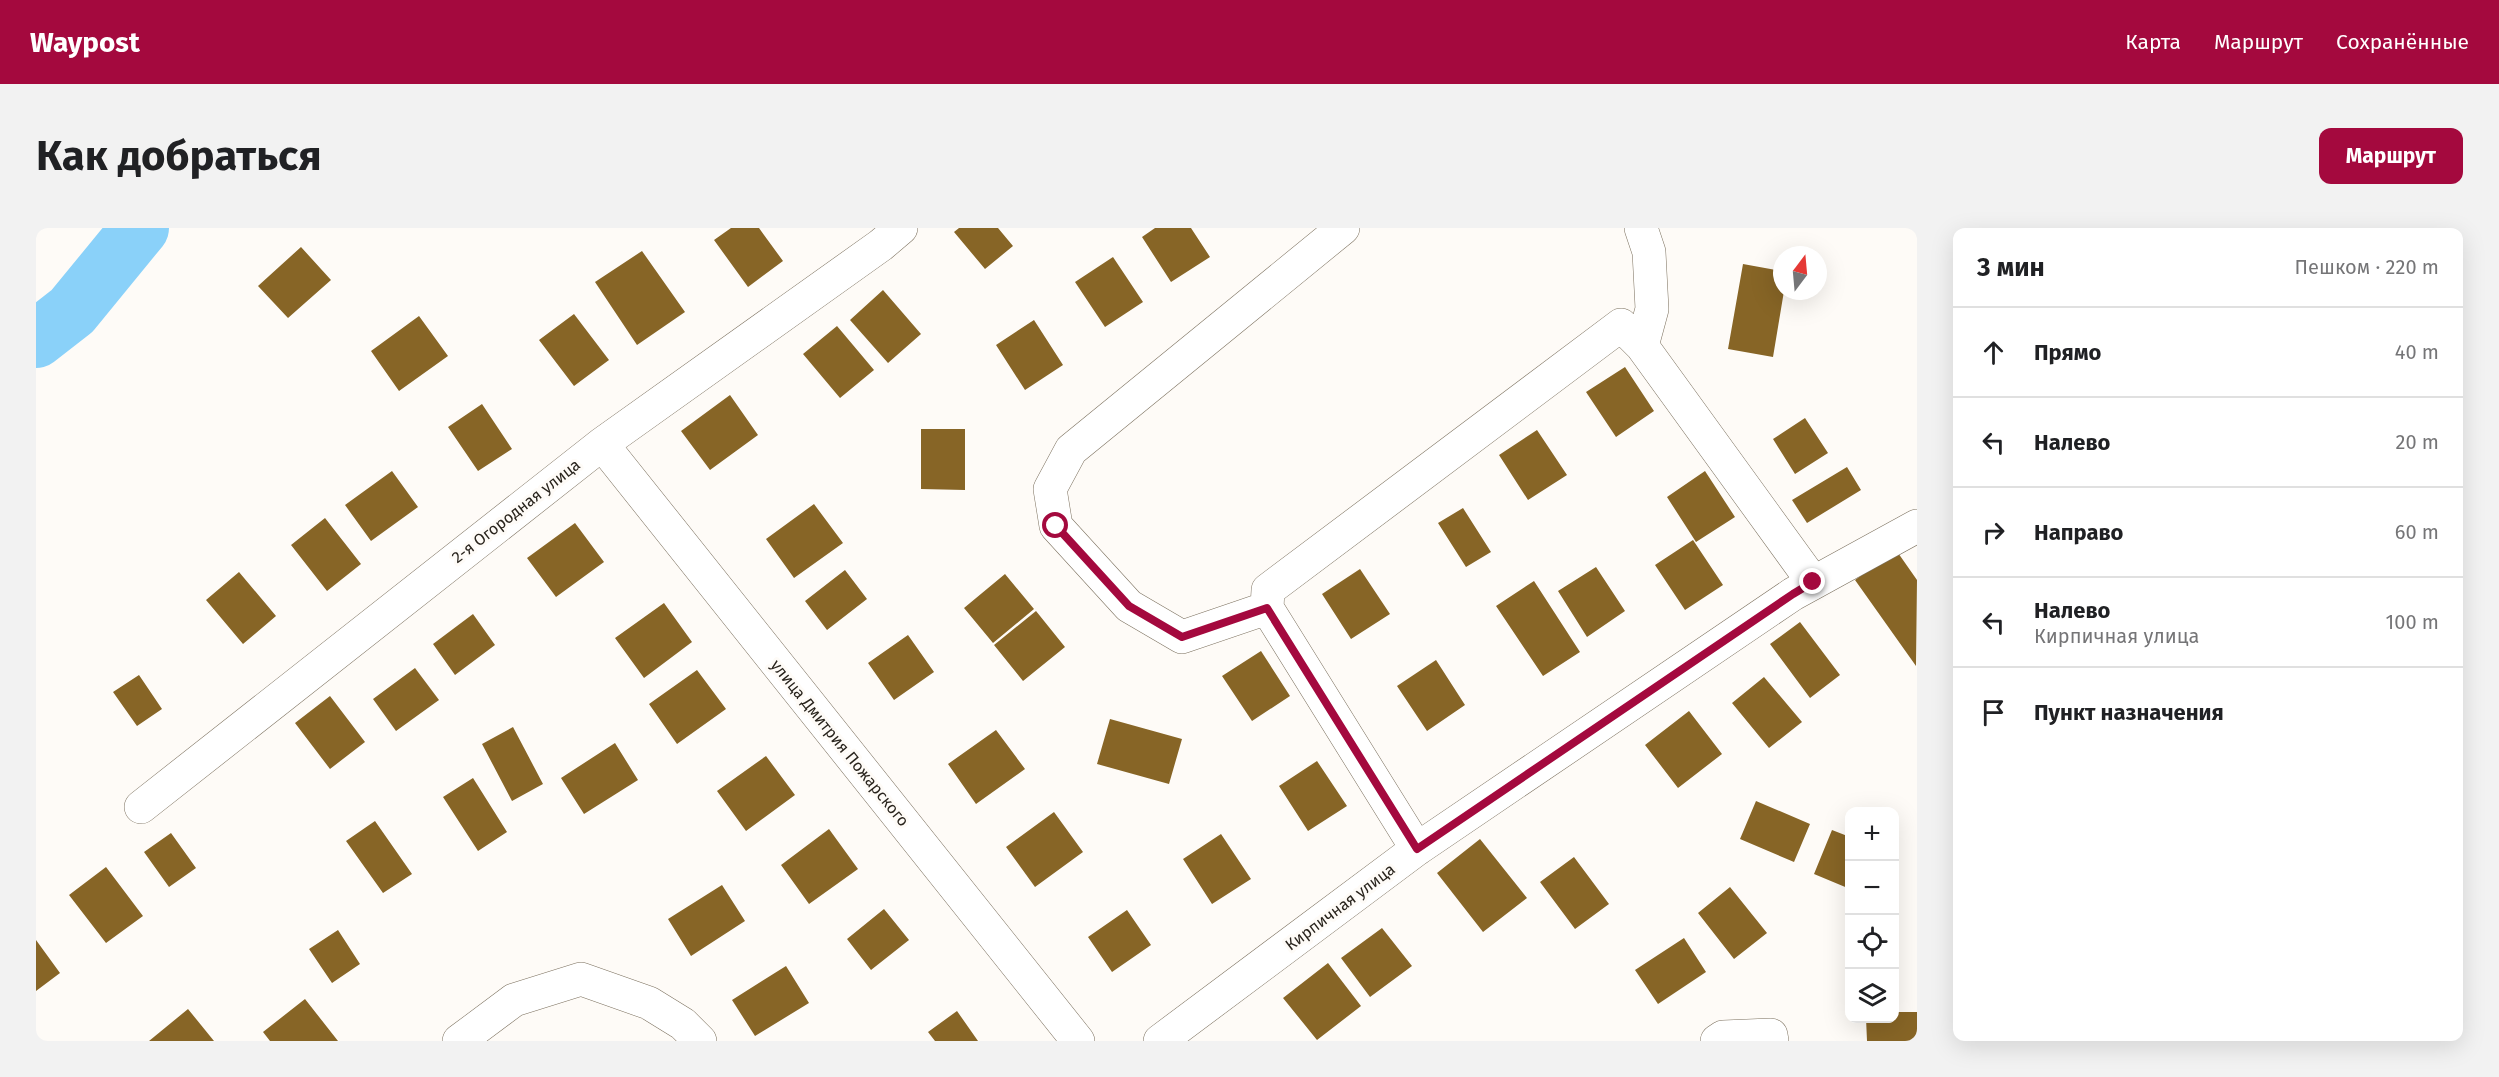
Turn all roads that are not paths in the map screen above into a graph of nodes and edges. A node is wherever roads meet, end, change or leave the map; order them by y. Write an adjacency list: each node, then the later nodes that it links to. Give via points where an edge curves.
1 (900, 228): 5 (street, 2-я Огородная улица)
2 (1343, 228): 8 (street, via 1071,450 1050,489 1056,526 1129,606 1182,637)
3 (1641, 228): 4 (street, via 1649,252 1652,309)
4 (1642, 346): 7 (street); 8 (street, via 1621,325 1268,590)
5 (602, 444): 9 (street, 2-я Огородная улица); 13 (street, улица Дмитрия Пожарского)
6 (1917, 526): 7 (street, Кирпичная улица)
7 (1813, 582): 10 (street, Кирпичная улица)
8 (1267, 608): 10 (street)
9 (141, 807)
10 (1417, 849): 14 (street, Кирпичная улица)
11 (459, 1041): 12 (street, via 513,1000 581,979 649,1003 683,1024)
12 (700, 1041)
13 (1078, 1041)
14 (1160, 1041)
15 (1717, 1041): 16 (street, via 1771,1035)
16 (1772, 1041)

